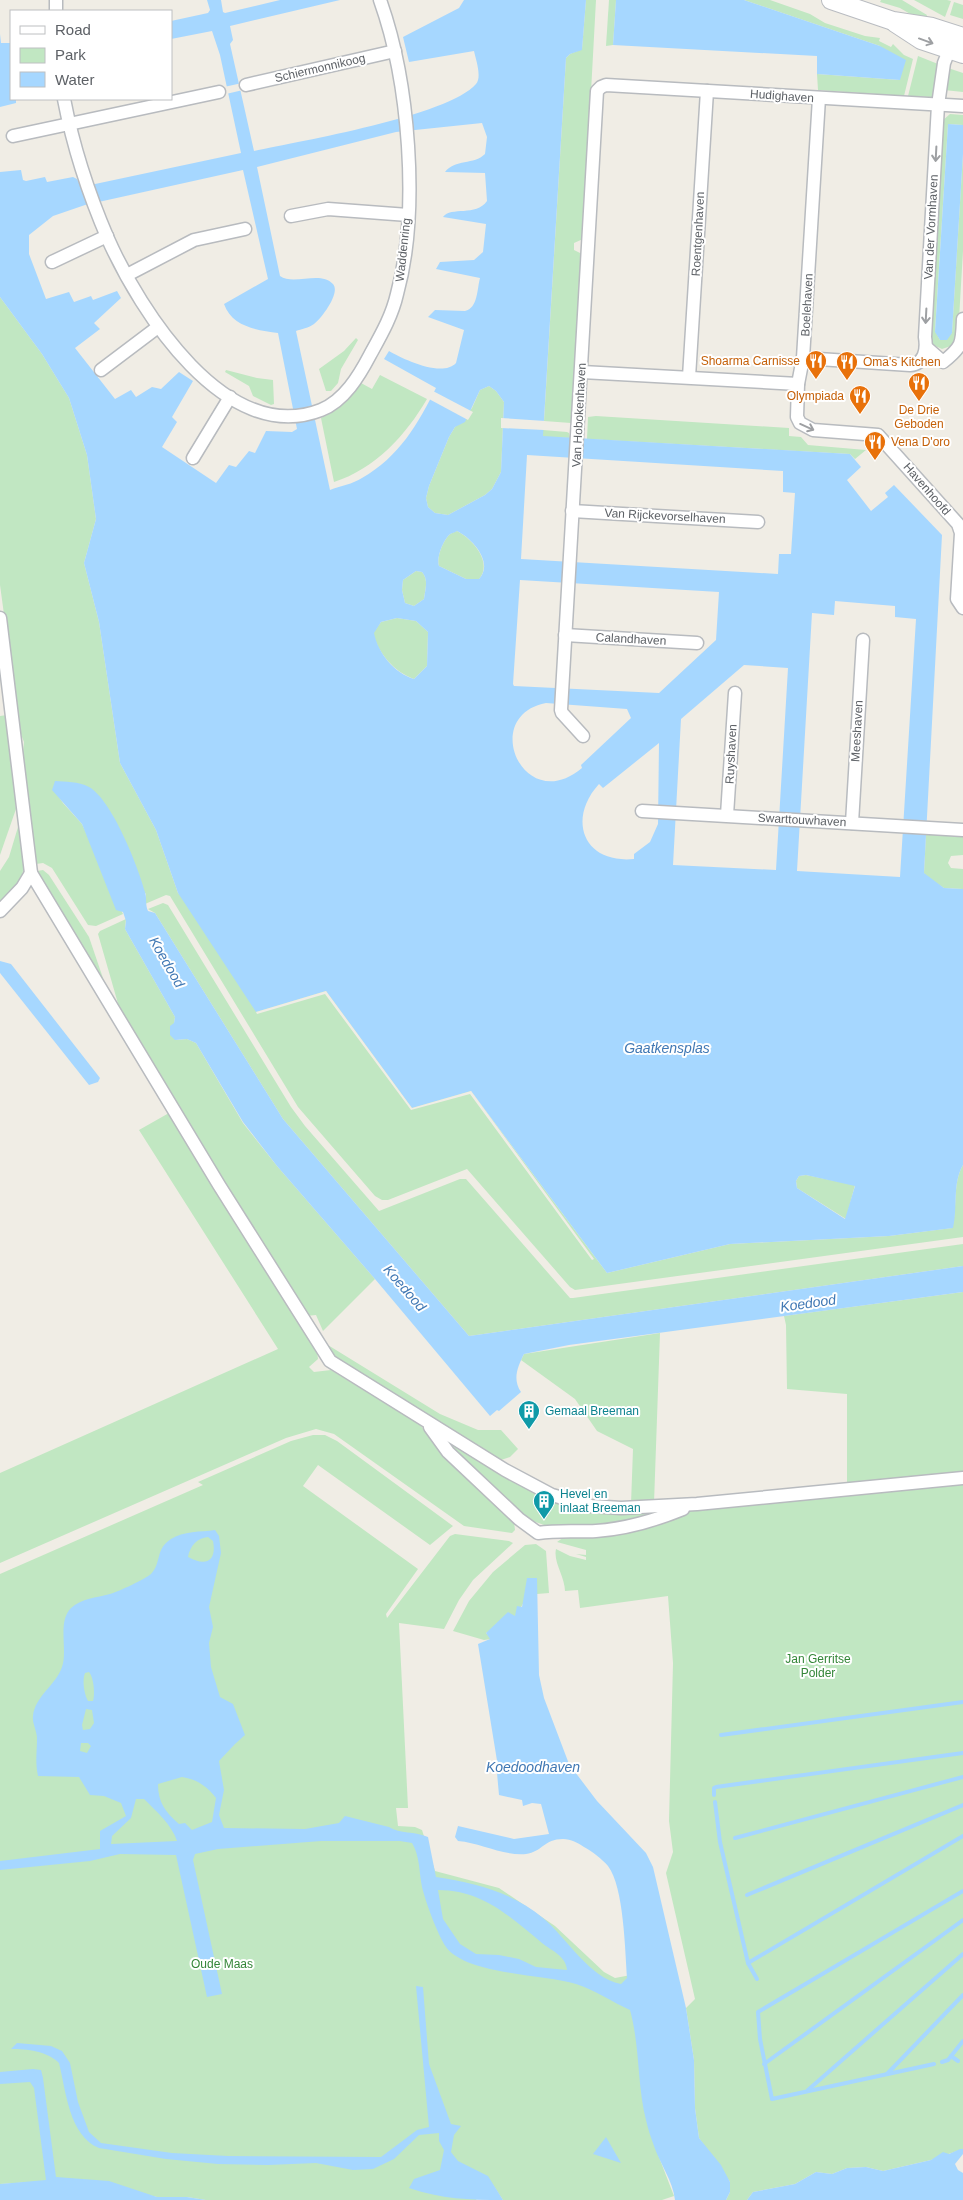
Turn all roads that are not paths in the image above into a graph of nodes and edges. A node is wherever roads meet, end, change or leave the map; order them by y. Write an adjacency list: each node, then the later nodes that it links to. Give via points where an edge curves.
1 (380, 0): 4 (street, Waddenring)
2 (831, 0): 3 (street, via 893,21 916,37)
3 (958, 44): 11 (street, Van der Vormhaven, via 944,63)
4 (395, 51): 5 (street, Schiermonnikoog); 15 (street, Waddenring, via 407,130)
5 (246, 86)
6 (601, 87): 7 (street, Hudighaven); 26 (street, Van Hobokenhaven, via 597,92)
7 (706, 91): 9 (street, Hudighaven); 27 (street, Roentgenhaven)
8 (219, 92): 13 (street)
9 (818, 98): 11 (street, Hudighaven); 24 (street, Boelehaven)
10 (64, 100): 13 (street, Waddenring)
11 (938, 106): 12 (street, Hudighaven); 23 (street, Van der Vormhaven, one-way to 23)
12 (963, 106)
13 (71, 124): 14 (street); 18 (street, Waddenring)
14 (13, 136)
15 (408, 214): 16 (street, via 328,209); 29 (street, Waddenring, via 397,296 384,329 349,389 328,406 283,417 270,415)
16 (291, 216)
17 (245, 229): 20 (street, via 194,240)
18 (107, 236): 19 (street); 20 (street, Waddenring)
19 (52, 262)
20 (127, 275): 22 (street, Waddenring)
21 (963, 319): 23 (street, via 960,345 944,362)
22 (158, 327): 25 (street); 29 (street, Waddenring, via 187,362)
23 (926, 348): 24 (street, via 922,359 914,365)
24 (804, 358): 28 (street, Boelehaven)
25 (101, 370)
26 (582, 372): 27 (street); 31 (street, Van Hobokenhaven)
27 (689, 377): 28 (street)
28 (798, 384): 33 (street, Havenhoofd, one-way to 33, via 797,417 800,423 813,430 878,435 958,524 961,533 957,599)
29 (230, 397): 30 (street)
30 (193, 458)
31 (572, 511): 32 (street, Van Rijckevorselhaven); 35 (street, Van Hobokenhaven)
32 (758, 522)
33 (963, 608)
34 (0, 618): 44 (street)
35 (565, 635): 37 (street, Calandhaven); 39 (street, Van Hobokenhaven, via 562,713)
36 (863, 640): 42 (street, Meeshaven)
37 (697, 643)
38 (735, 693): 41 (street, Ruyshaven)
39 (583, 736)
40 (648, 811): 41 (street, Swarttouwhaven)
41 (728, 816): 42 (street, Swarttouwhaven)
42 (852, 823): 43 (street, Swarttouwhaven)
43 (963, 830)
44 (31, 873): 45 (street, via 22,888); 46 (street, via 210,1170 330,1361)
45 (0, 911)
46 (429, 1424): 48 (street, via 504,1470 571,1502 621,1508); 48 (street, via 448,1452 538,1533 610,1529)
47 (963, 1478): 48 (street)
48 (697, 1504)

